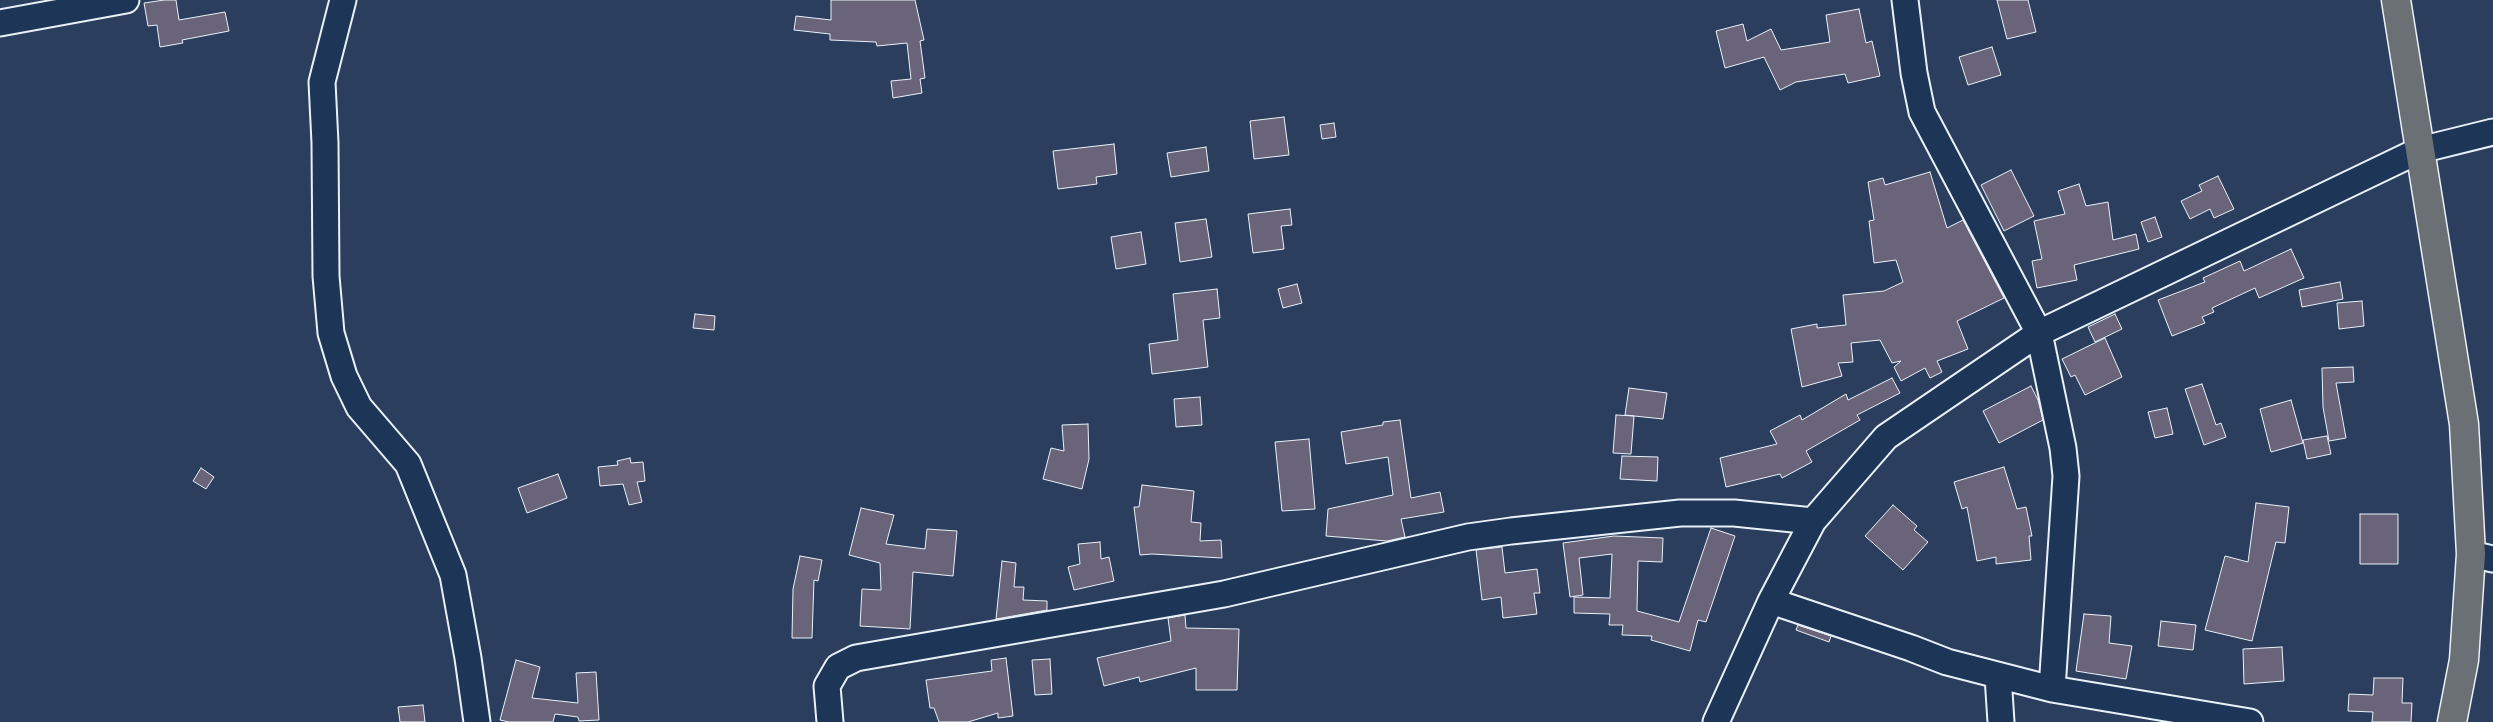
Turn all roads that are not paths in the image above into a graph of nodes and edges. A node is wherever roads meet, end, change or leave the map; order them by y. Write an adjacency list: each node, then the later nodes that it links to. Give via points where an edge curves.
1 (126, 0): 5 (street)
2 (343, 0): 14 (street, via 322,82 326,276 331,333 344,376 359,407 408,464 453,575)
3 (1905, 0): 8 (street, via 1922,112)
4 (2396, 0): 7 (main road)
5 (0, 24)
6 (2493, 132): 7 (street)
7 (2420, 150): 8 (street); 10 (main road)
8 (2040, 333): 9 (street, via 1886,437); 13 (street, via 2066,476)
9 (1813, 521): 11 (street); 15 (street, via 1734,513 1680,513 1468,537 1224,594 856,658 838,668 827,686)
10 (2482, 557): 19 (main road)
11 (1771, 601): 12 (street, via 1947,662); 16 (street)
12 (1998, 676): 13 (street); 17 (street)
13 (2052, 689): 18 (street)
14 (477, 722)
15 (830, 722)
16 (1716, 722)
17 (2001, 722)
18 (2250, 722)
19 (2452, 722)

